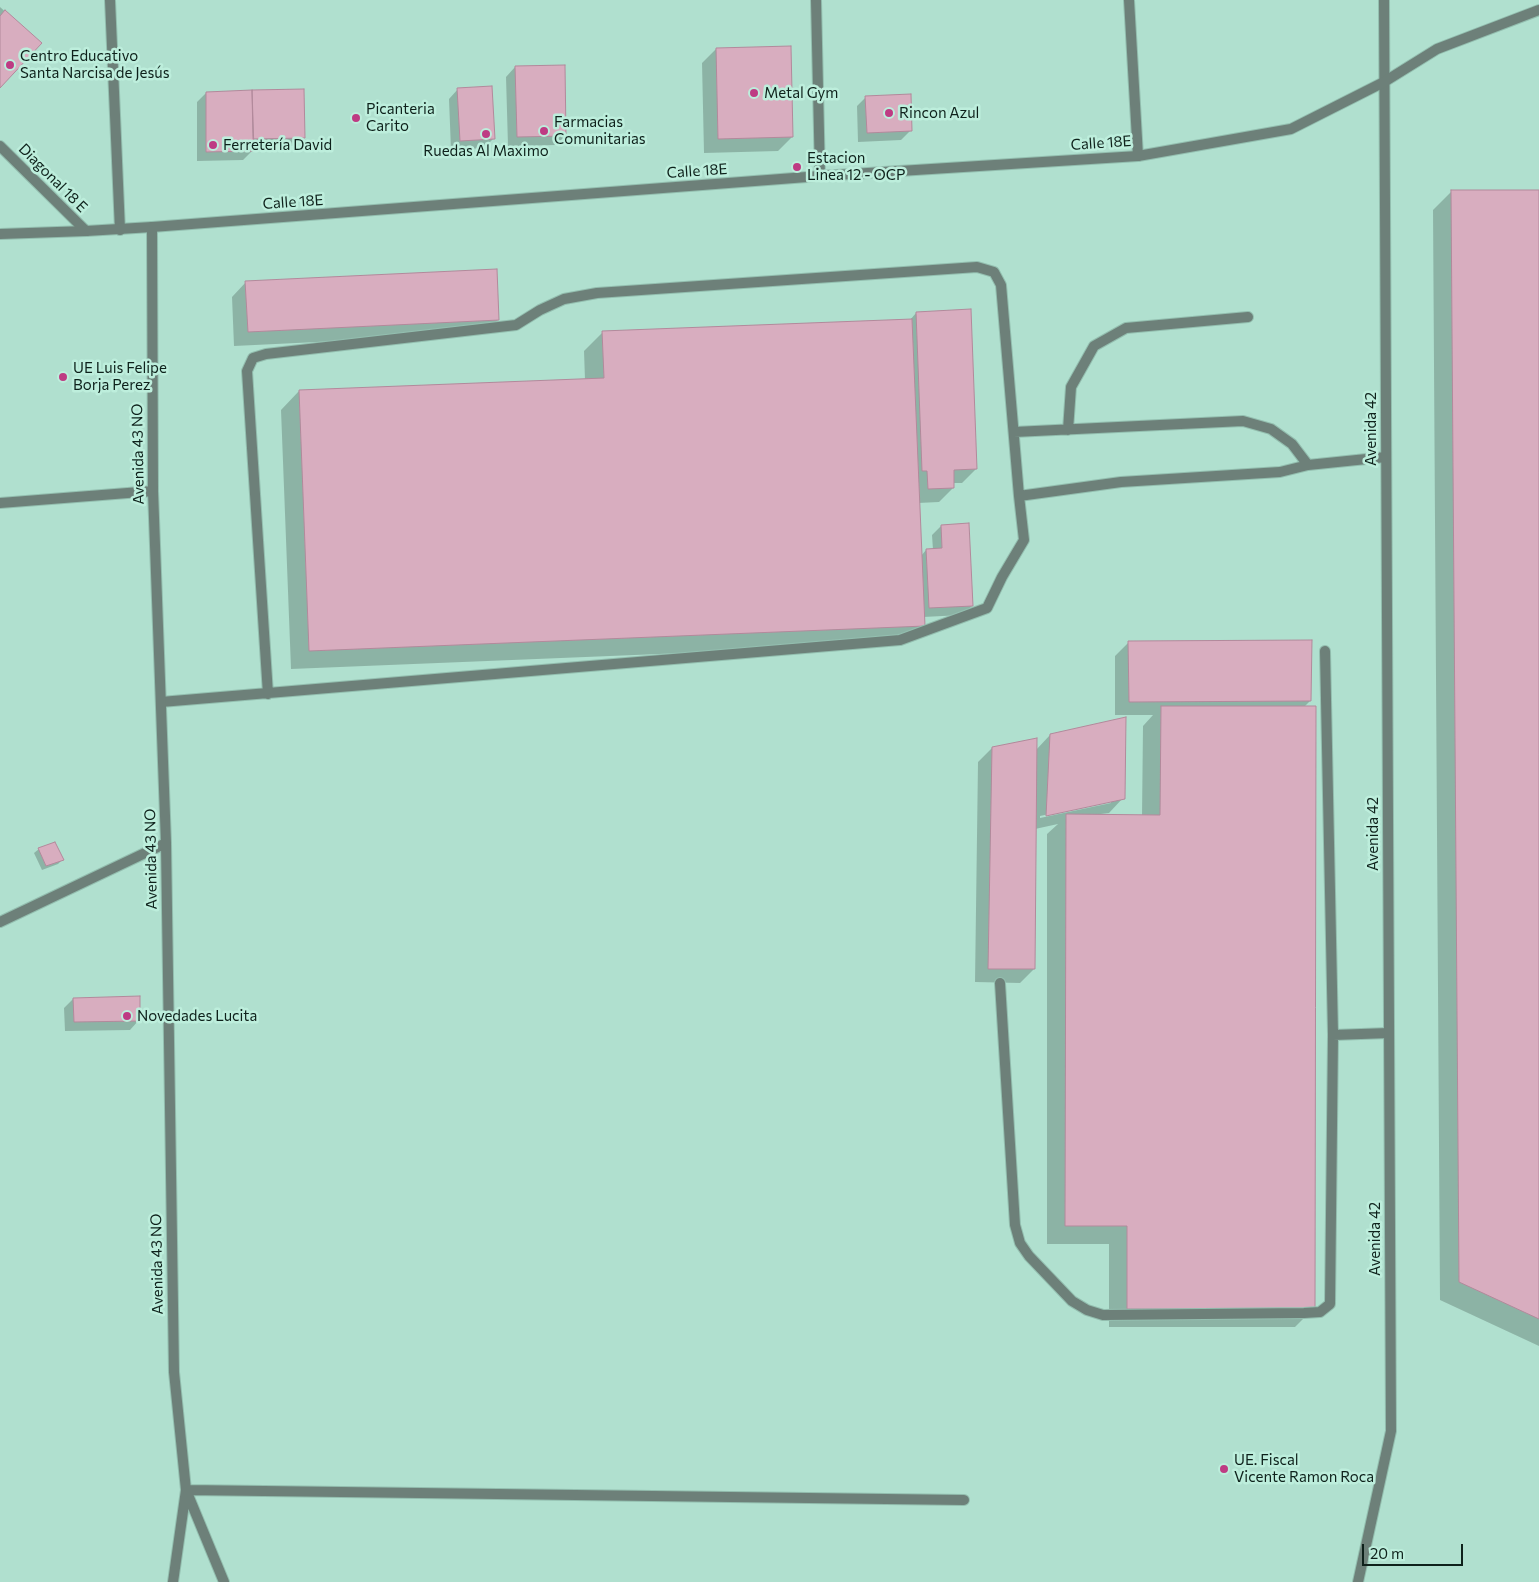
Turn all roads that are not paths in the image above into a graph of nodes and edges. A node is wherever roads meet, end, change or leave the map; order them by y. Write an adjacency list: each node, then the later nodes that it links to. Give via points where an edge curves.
1 (110, 0): 11 (street)
2 (816, 0): 9 (street)
3 (1129, 0): 8 (street)
4 (1384, 0): 6 (street, Avenida 42)
5 (1539, 10): 6 (street, Calle 18E, via 1437,49)
6 (1384, 82): 8 (street, Calle 18E, via 1290,128); 17 (street, Avenida 42)
7 (0, 146): 12 (street, Diagonal 18 E)
8 (1138, 156): 9 (street, Calle 18E)
9 (820, 176): 10 (street, Calle 18E)
10 (152, 227): 11 (street, Calle 18E); 19 (street, Avenida 43 NO)
11 (120, 230): 12 (street, Calle 18E)
12 (86, 231): 13 (street, Calle 18E)
13 (0, 234)
14 (1248, 317): 15 (street, via 1126,328 1094,346 1071,387)
15 (1068, 430): 16 (street); 18 (street, via 1244,421 1271,429 1292,444)
16 (1014, 432): 20 (street); 23 (street, via 1001,285 994,272 977,267 597,293 564,300 516,325 253,358 247,371)
17 (1386, 457): 18 (street); 28 (street, Avenida 42)
18 (1308, 465): 20 (street, via 1280,472 1121,482)
19 (153, 491): 21 (street); 24 (street, Avenida 43 NO)
20 (1019, 496): 23 (street, via 1024,540 987,608 900,640)
21 (0, 503)
22 (1325, 651): 29 (street)
23 (268, 694): 24 (street)
24 (161, 702): 25 (street, Avenida 43 NO)
25 (166, 843): 26 (street); 30 (street, Avenida 43 NO, via 174,1372)
26 (0, 922)
27 (1000, 982): 29 (street, via 1015,1225 1020,1244 1072,1301 1103,1315 1304,1313 1320,1312 1330,1304)
28 (1389, 1033): 29 (street); 34 (street, Avenida 42, via 1391,1431)
29 (1334, 1035)
30 (186, 1490): 31 (street); 32 (street, Avenida 43 NO); 33 (street, Avenida 43 NO)
31 (964, 1500)
32 (173, 1582)
33 (224, 1582)
34 (1358, 1582)

